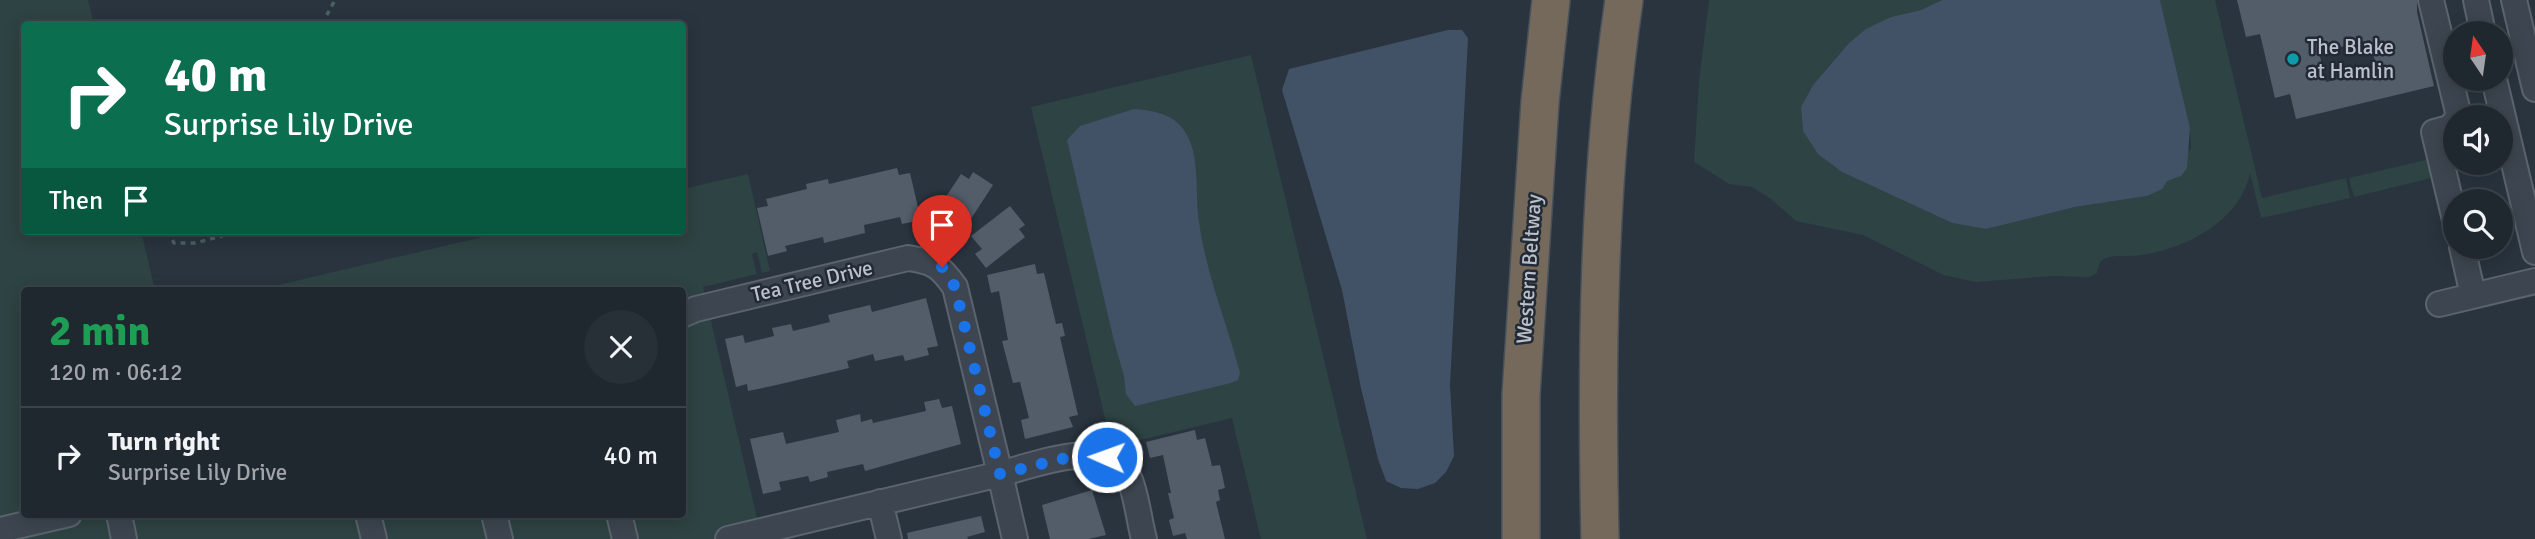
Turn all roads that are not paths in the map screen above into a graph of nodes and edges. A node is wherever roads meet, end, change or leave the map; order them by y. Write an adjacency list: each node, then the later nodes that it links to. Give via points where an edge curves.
1 (1551, 0): 34 (highway, Western Beltway, via 1521,395)
2 (1624, 0): 35 (highway, via 1612,84 1600,281)
3 (2431, 0): 9 (street)
4 (2476, 0): 6 (street)
5 (2514, 0): 7 (street)
6 (2480, 21)
7 (2535, 89)
8 (2497, 91): 12 (street)
9 (2457, 105)
10 (2443, 129): 11 (street, via 2434,131)
11 (2443, 169)
12 (2535, 252)
13 (2465, 259): 15 (street)
14 (2535, 281): 15 (street)
15 (2473, 295): 16 (street)
16 (2439, 304)
17 (686, 313): 18 (street, Tea Tree Drive, via 908,258 942,267 955,287)
18 (1000, 474): 19 (street); 32 (street); 33 (street, via 1082,454 1107,457 1129,478)
19 (880, 502): 30 (street); 31 (street)
20 (52, 518): 25 (street)
21 (120, 518): 26 (street)
22 (369, 518): 27 (street)
23 (495, 518): 28 (street)
24 (620, 518): 29 (street)
25 (0, 530)
26 (124, 539)
27 (374, 539)
28 (500, 539)
29 (625, 539)
30 (727, 539)
31 (889, 539)
32 (1015, 539)
33 (1143, 539)
34 (1521, 539)
35 (1600, 539)

